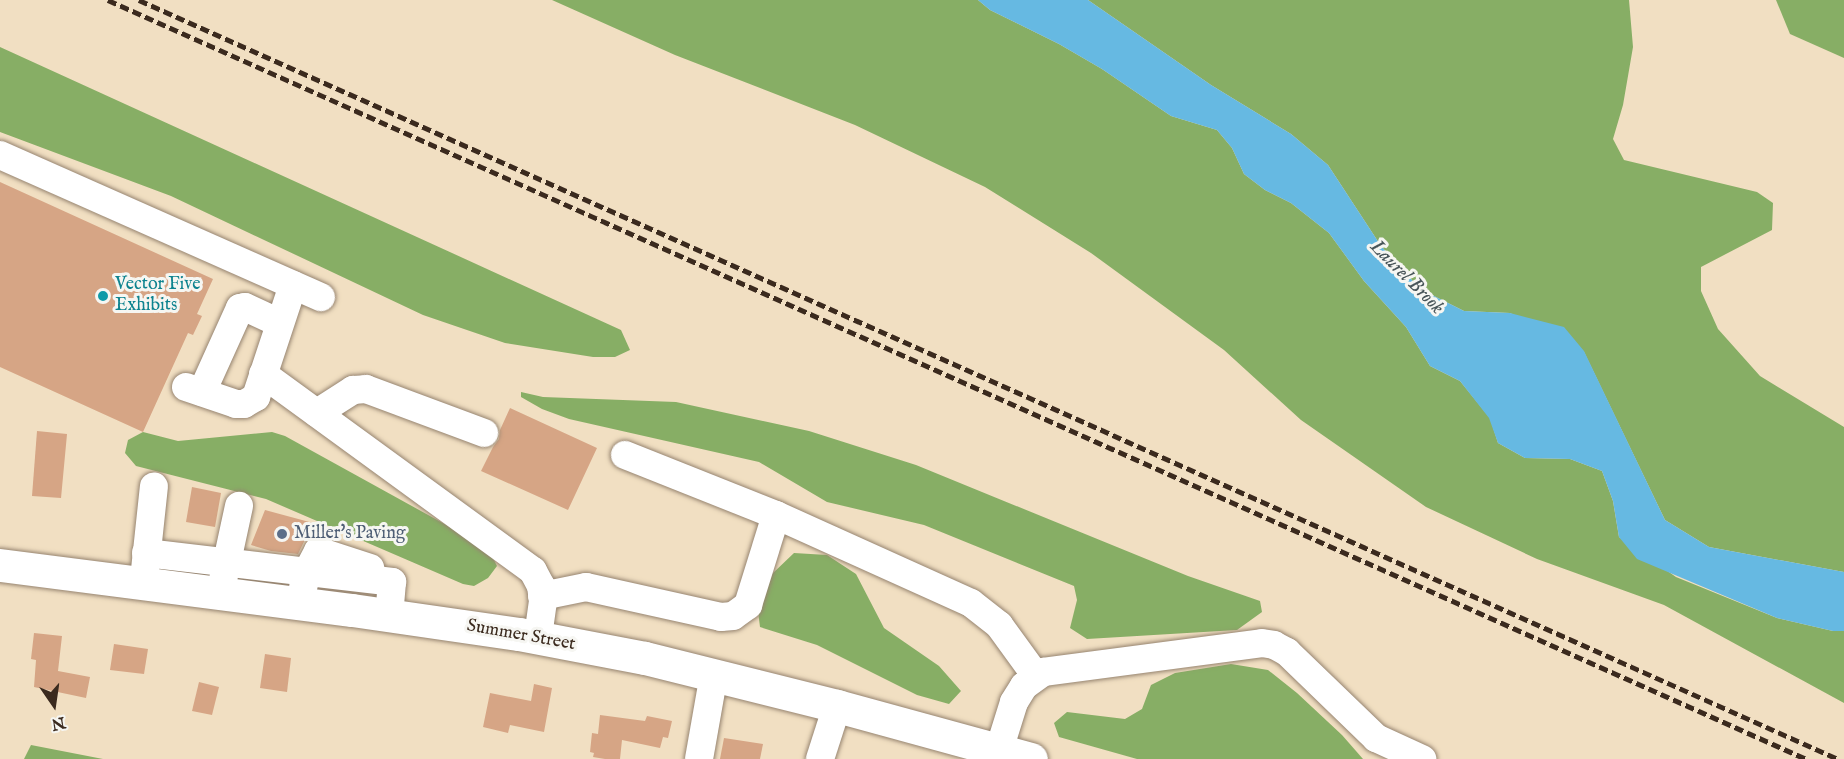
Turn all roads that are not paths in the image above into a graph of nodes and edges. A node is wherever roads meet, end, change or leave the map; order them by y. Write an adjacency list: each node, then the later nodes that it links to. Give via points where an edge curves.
1 (0, 155): 2 (lane)
2 (293, 285): 3 (lane); 4 (lane)
3 (321, 297)
4 (280, 323): 5 (lane); 5 (lane, via 240,308 194,390 244,404 256,397)
5 (263, 374): 6 (lane)
6 (316, 413): 7 (lane, via 352,390 366,389); 16 (lane, via 533,571)
7 (484, 433)
8 (625, 455): 11 (lane)
9 (154, 486): 13 (lane)
10 (239, 506): 15 (lane)
11 (776, 515): 16 (lane, via 748,605 733,616 721,617 586,587); 21 (lane, via 971,603 999,625)
12 (0, 565): 13 (main road, Summer Street)
13 (145, 568): 15 (main road, Summer Street)
14 (307, 572): 15 (lane); 17 (lane); 18 (lane, via 392,582)
15 (224, 577): 17 (main road, Summer Street)
16 (542, 596): 19 (lane)
17 (299, 603): 18 (main road, Summer Street)
18 (389, 615): 19 (main road, Summer Street)
19 (538, 638): 20 (main road, Summer Street)
20 (714, 674): 22 (main road, Summer Street); 24 (lane)
21 (1036, 676): 23 (lane, via 1014,702); 27 (lane, via 1262,643 1274,645 1287,652 1376,738)
22 (837, 706): 23 (main road, Summer Street); 25 (lane)
23 (999, 750): 26 (main road, Summer Street)
24 (699, 759)
25 (820, 759)
26 (1031, 759)
27 (1422, 759)

